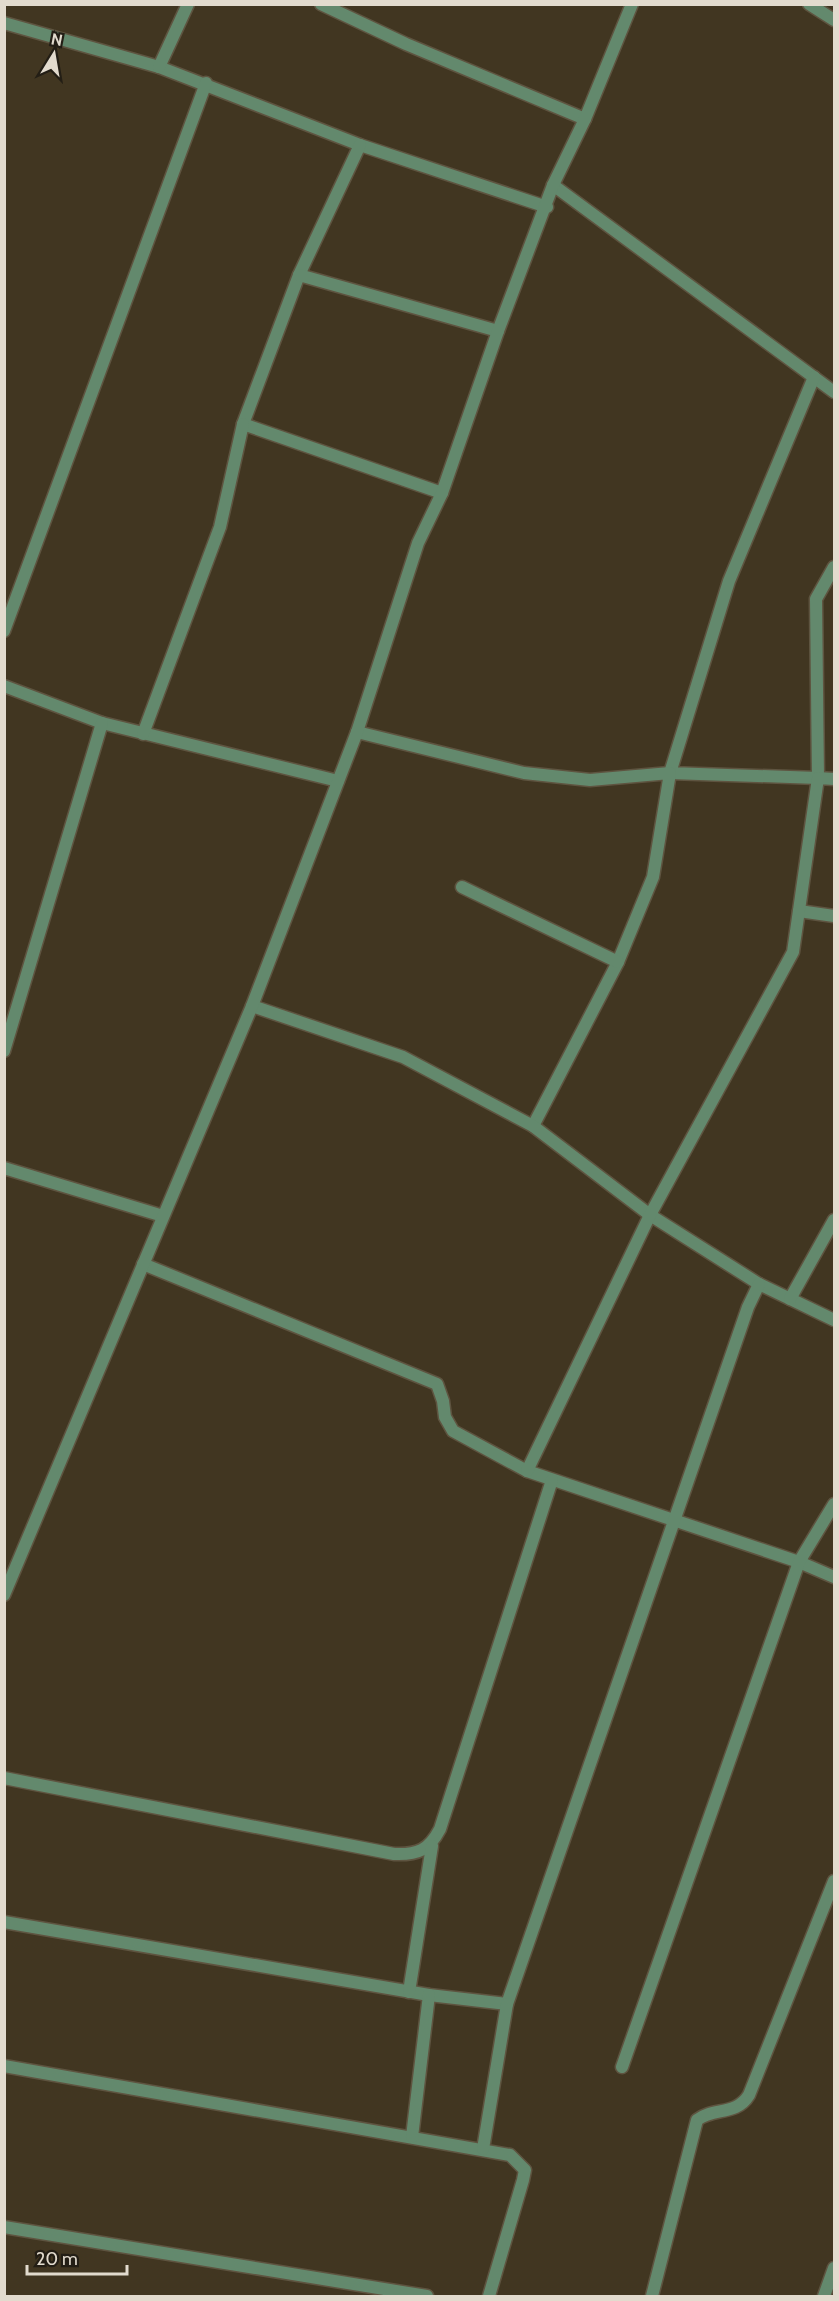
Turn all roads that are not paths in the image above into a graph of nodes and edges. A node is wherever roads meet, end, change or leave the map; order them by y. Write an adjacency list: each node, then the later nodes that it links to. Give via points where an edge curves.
1 (188, 4): 7 (street)
2 (321, 4): 9 (street)
3 (633, 4): 9 (street)
4 (809, 4): 5 (street)
5 (834, 20)
6 (4, 23): 7 (street)
7 (159, 67): 8 (street)
8 (206, 83): 10 (street); 20 (street)
9 (585, 119): 11 (street)
10 (360, 145): 12 (street); 13 (street)
11 (554, 185): 12 (street); 15 (street)
12 (547, 207): 14 (street)
13 (299, 275): 14 (street); 17 (street)
14 (498, 331): 18 (street)
15 (814, 377): 16 (street); 25 (street, via 729,581)
16 (834, 392)
17 (243, 424): 18 (street); 24 (street, via 220,526)
18 (442, 493): 23 (street, via 418,543)
19 (834, 567): 26 (street, via 816,599)
20 (4, 631)
21 (4, 686): 22 (street)
22 (102, 723): 24 (street); 34 (street)
23 (357, 732): 25 (street, via 524,773 590,780); 28 (street)
24 (143, 734): 28 (street)
25 (670, 773): 26 (street); 32 (street, via 653,877)
26 (818, 778): 27 (street); 30 (street)
27 (834, 779)
28 (338, 781): 33 (street)
29 (462, 887): 32 (street)
30 (799, 911): 31 (street); 37 (street, via 793,952)
31 (834, 916)
32 (618, 962): 35 (street)
33 (252, 1006): 35 (street, via 403,1057); 38 (street)
34 (4, 1051)
35 (533, 1126): 37 (street)
36 (4, 1168): 38 (street)
37 (650, 1215): 41 (street); 44 (street)
38 (163, 1216): 40 (street)
39 (834, 1220): 42 (street)
40 (143, 1264): 44 (street, via 436,1384 445,1418 453,1431); 50 (street)
41 (759, 1284): 42 (street); 47 (street)
42 (790, 1299): 43 (street)
43 (834, 1320)
44 (527, 1471): 45 (street)
45 (552, 1480): 47 (street); 52 (street)
46 (834, 1504): 48 (street)
47 (673, 1522): 48 (street); 57 (street)
48 (799, 1562): 49 (street); 59 (street)
49 (834, 1578)
50 (4, 1595)
51 (4, 1778): 52 (street, via 394,1854 412,1854)
52 (432, 1846): 55 (street)
53 (834, 1881): 66 (street, via 749,2095 735,2109 703,2115 697,2120)
54 (4, 1922): 55 (street)
55 (409, 1992): 56 (street)
56 (429, 1995): 57 (street); 60 (street)
57 (507, 2004): 61 (street)
58 (4, 2066): 60 (street)
59 (622, 2067)
60 (412, 2137): 61 (street)
61 (483, 2149): 65 (street, via 510,2155 525,2170)
62 (4, 2227): 64 (street)
63 (834, 2268): 67 (street)
64 (427, 2296)
65 (489, 2296)
66 (652, 2296)
67 (824, 2296)

